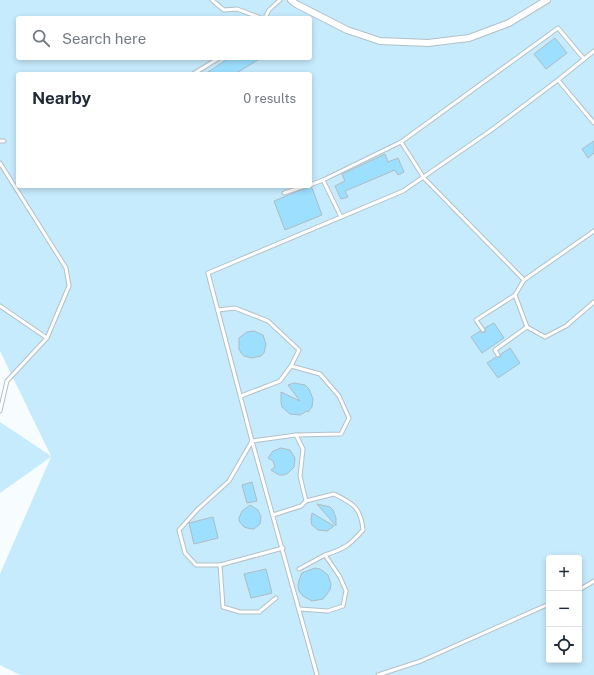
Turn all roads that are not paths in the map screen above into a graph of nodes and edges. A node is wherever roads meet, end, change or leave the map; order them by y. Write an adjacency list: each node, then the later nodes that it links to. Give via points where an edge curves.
1 (212, 0): 5 (lane, via 224,10 237,9)
2 (280, 0): 6 (lane)
3 (291, 0): 4 (street, via 347,30 380,41 428,43 469,38 509,23)
4 (548, 0)
5 (256, 16)
6 (266, 16)
7 (594, 51): 8 (lane)
8 (584, 59): 11 (lane); 15 (lane, via 558,28)
9 (215, 60): 10 (lane)
10 (196, 72)
11 (558, 80): 12 (lane); 17 (lane)
12 (594, 123)
13 (0, 141): 14 (lane)
14 (4, 141)
15 (400, 142): 17 (lane); 18 (lane)
16 (0, 163): 31 (lane, via 66,268 69,286)
17 (424, 178): 22 (lane, via 403,191); 24 (lane)
18 (323, 180): 19 (lane); 22 (lane)
19 (312, 183)
20 (299, 188): 21 (lane)
21 (284, 193)
22 (341, 217): 28 (lane, via 208,273)
23 (594, 232): 24 (lane)
24 (524, 280): 25 (lane)
25 (515, 295): 29 (lane); 30 (lane, via 476,320)
26 (594, 302): 29 (lane, via 566,326 546,337)
27 (0, 306): 31 (lane)
28 (218, 310): 33 (lane, via 235,308 268,321 299,350); 34 (lane)
29 (527, 327): 32 (lane, via 495,350)
30 (483, 330)
31 (47, 338): 35 (lane, via 7,381)
32 (498, 355)
33 (291, 366): 34 (lane, via 280,381); 36 (lane, via 320,374 339,396 349,418 341,434)
34 (241, 396): 37 (lane)
35 (0, 411)
36 (296, 435): 37 (lane); 38 (lane, via 303,449 300,476)
37 (252, 441): 39 (lane); 42 (lane, via 229,481 179,530 185,553 196,565)
38 (306, 501): 39 (lane, via 301,506); 41 (lane, via 334,494 352,503 362,518 363,530 354,540 342,550)
39 (273, 515): 40 (lane)
40 (283, 548): 42 (lane); 48 (lane)
41 (325, 555): 43 (lane); 48 (lane, via 340,577 346,592 343,606 328,611)
42 (220, 565): 46 (lane, via 224,607 240,612 259,612)
43 (299, 569)
44 (594, 581): 45 (lane)
45 (582, 588)
46 (276, 598)
47 (546, 605): 50 (lane, via 421,661)
48 (299, 609): 49 (lane)
49 (317, 675)
50 (378, 675)

